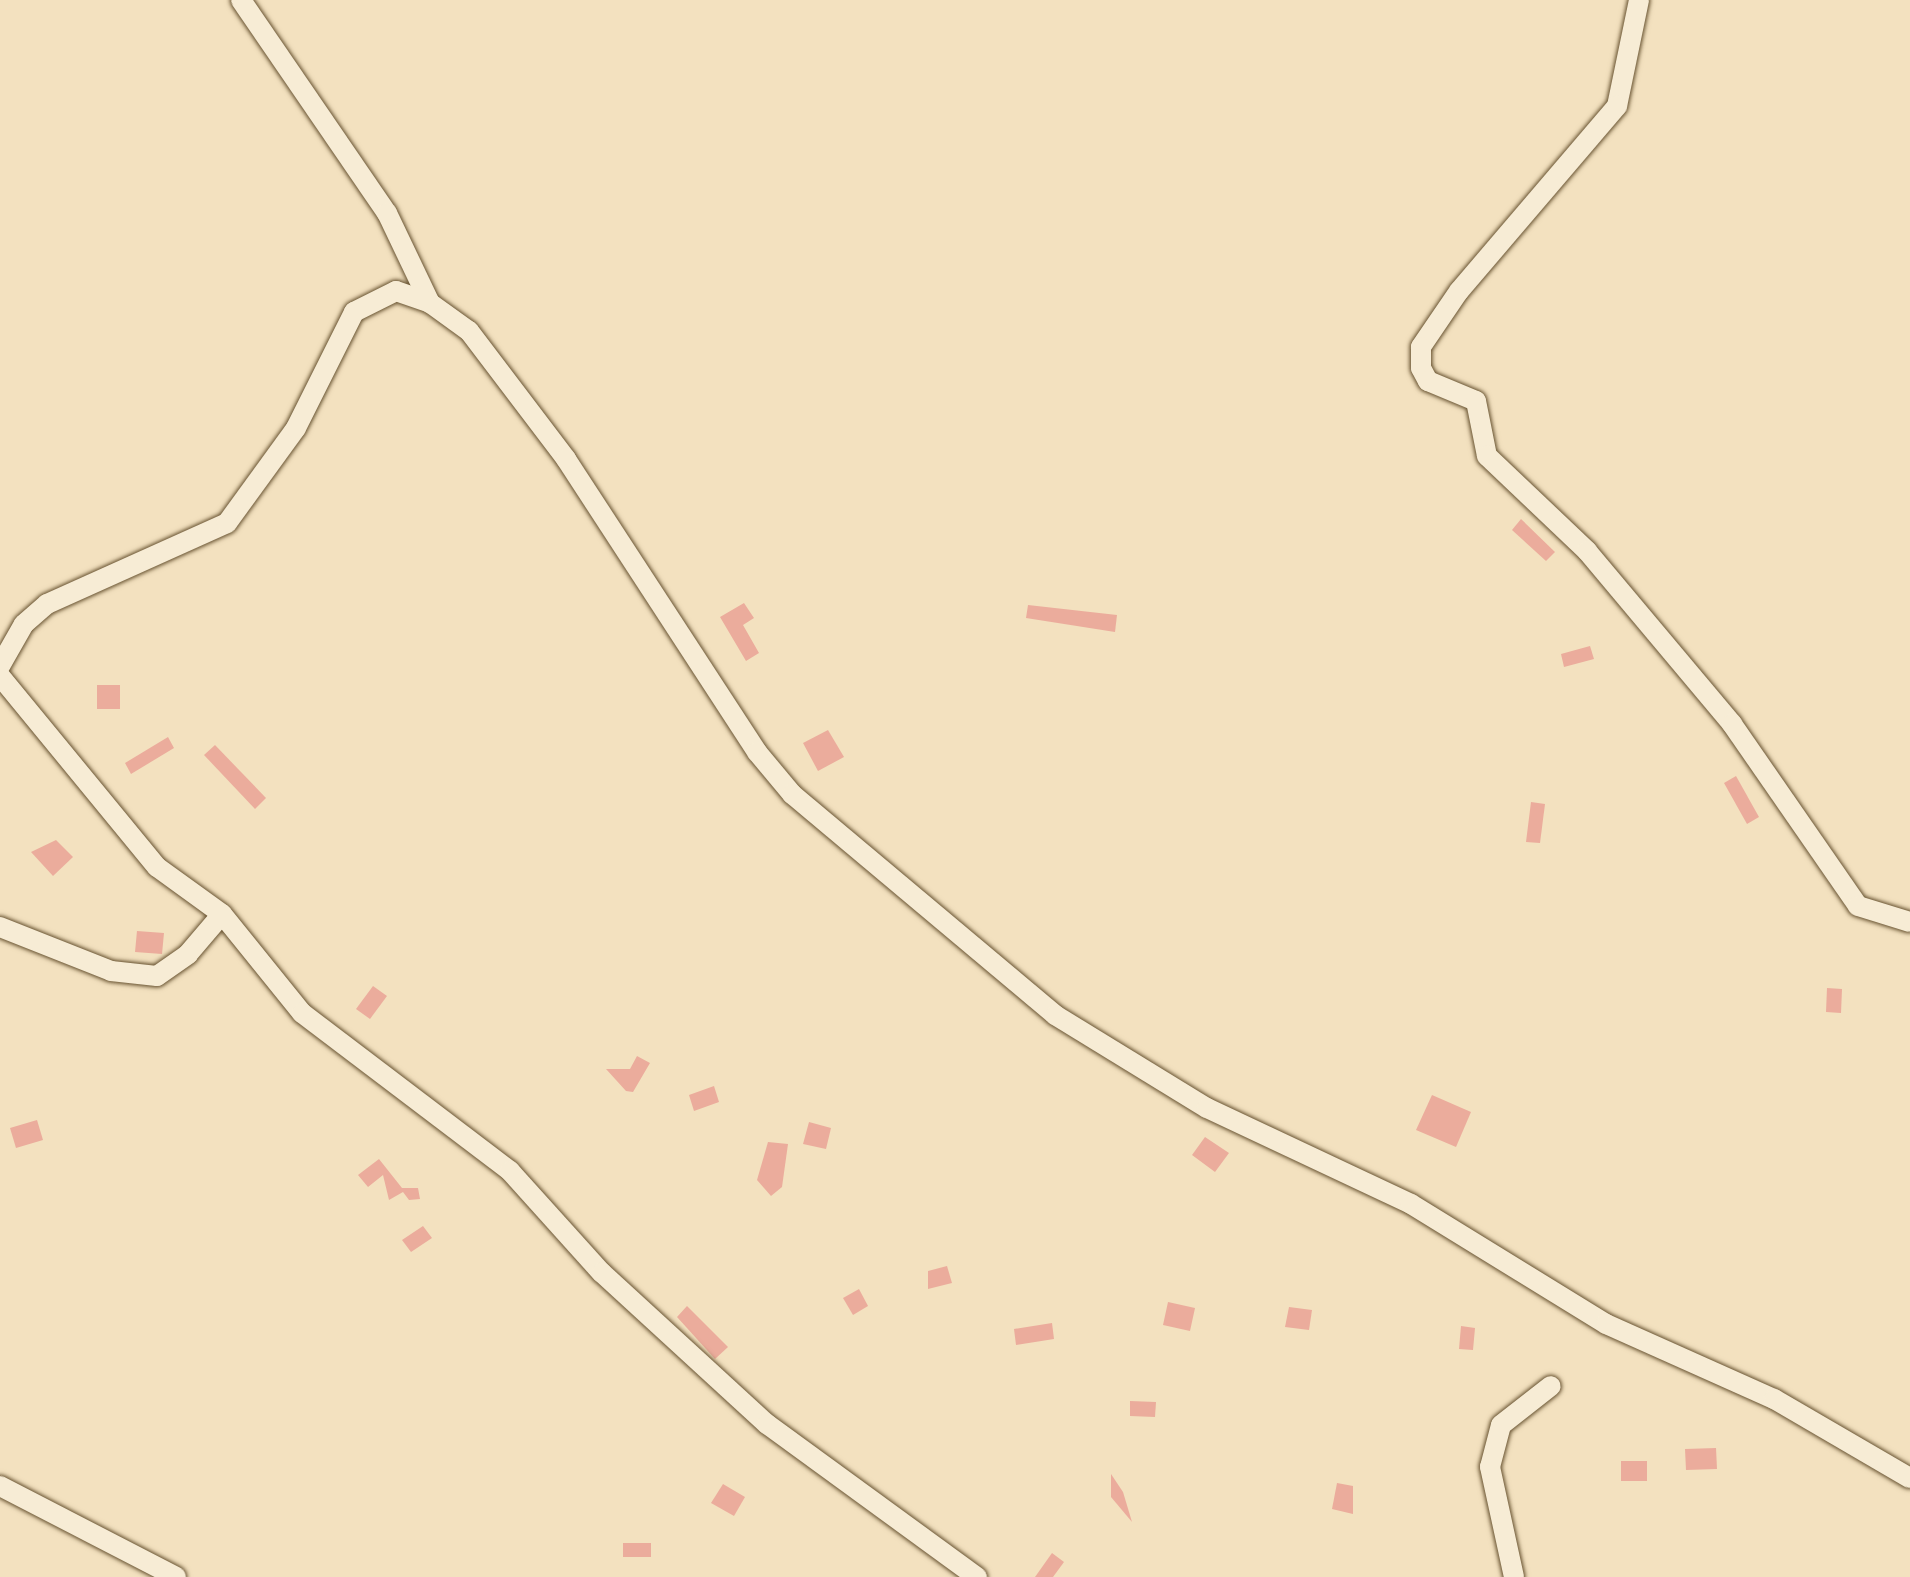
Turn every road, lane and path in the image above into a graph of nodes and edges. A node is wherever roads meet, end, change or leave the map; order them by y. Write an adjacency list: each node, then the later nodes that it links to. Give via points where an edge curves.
1 (241, 0): 3 (street, via 387,213)
2 (1639, 0): 7 (street, via 1617,106 1459,291 1421,347 1421,368 1428,381 1476,401 1487,456 1587,551 1732,724 1858,906)
3 (430, 303): 4 (street, via 396,291 354,312 296,428 227,523 47,604 24,624); 10 (street, via 469,331 566,459 757,752 792,794 1042,1005 1207,1108 1411,1204 1606,1324 1774,1399)
4 (0, 666)
5 (4, 689): 6 (street, via 157,867)
6 (222, 914): 8 (street, via 188,954 157,976 111,971); 13 (street, via 302,1013 510,1171 602,1273 767,1424)
7 (1910, 922)
8 (0, 927)
9 (1551, 1386): 14 (street, via 1501,1425 1490,1467)
10 (1910, 1478)
11 (0, 1486): 12 (street)
12 (176, 1577)
13 (977, 1577)
14 (1514, 1577)

